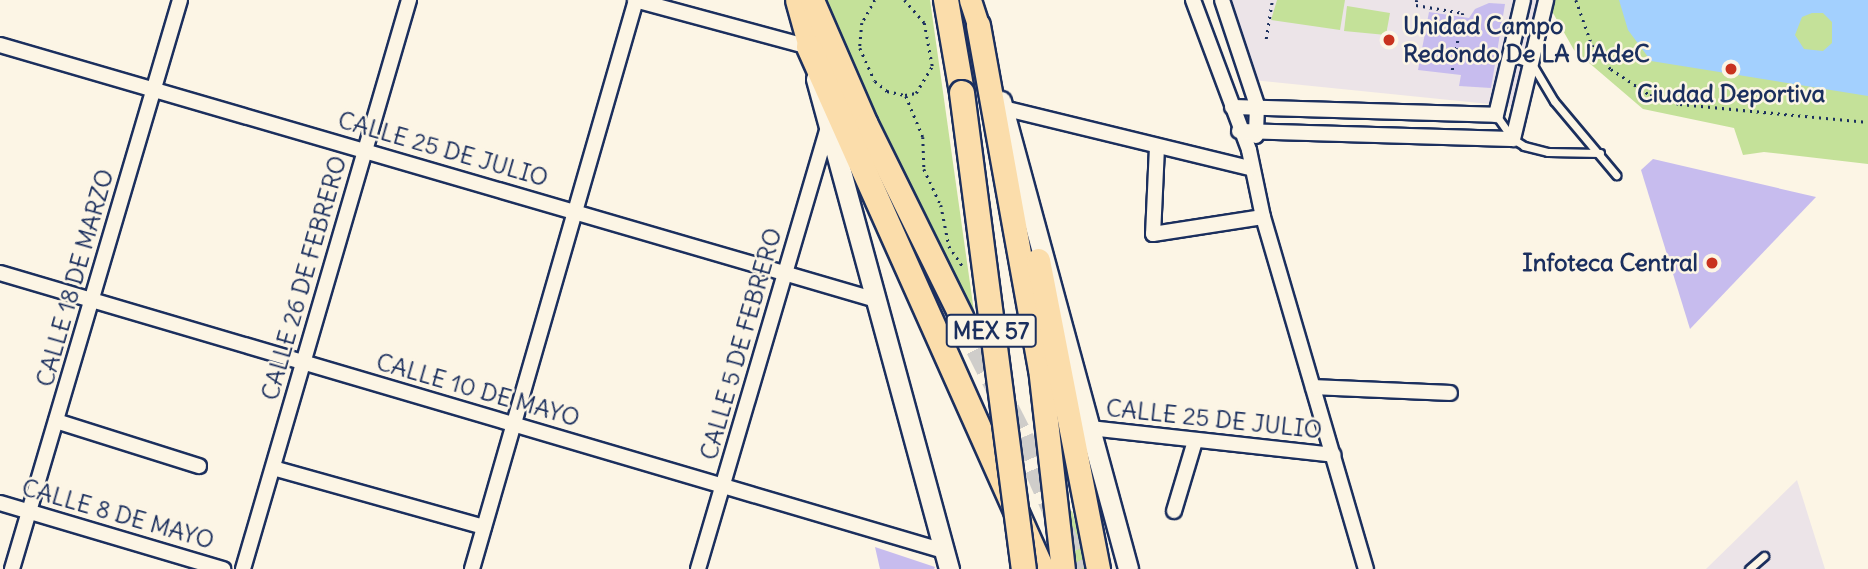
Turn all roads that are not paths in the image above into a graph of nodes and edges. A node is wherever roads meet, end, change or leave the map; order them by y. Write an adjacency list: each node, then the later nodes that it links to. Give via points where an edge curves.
1 (180, 0): 17 (street, CALLE 18 DE MARZO)
2 (409, 0): 27 (street, CALLE 26 DE FEBRERO)
3 (636, 0): 14 (street); 33 (street)
4 (796, 0): 14 (main road, MEX 57)
5 (812, 0): 40 (highway, via 866,124)
6 (946, 0): 64 (highway, MEX 57, bridge)
7 (970, 0): 12 (main road)
8 (1193, 0): 19 (street)
9 (1222, 0): 18 (street)
10 (1523, 0): 15 (street)
11 (1546, 0): 16 (street)
12 (978, 25): 20 (main road); 66 (highway, via 1040,368)
13 (0, 45): 17 (street, CALLE 25 DE JULIO)
14 (809, 47): 23 (main road); 39 (highway, MEX 57)
15 (1511, 57): 16 (lane); 21 (street)
16 (1532, 64): 25 (street); 29 (lane, via 1554,101)
17 (153, 91): 27 (street, CALLE 25 DE JULIO); 37 (street, CALLE 18 DE MARZO)
18 (1257, 105): 19 (street); 21 (street); 22 (street)
19 (1232, 107): 24 (street)
20 (1003, 108): 26 (street); 31 (main road)
21 (1496, 115): 25 (lane)
22 (1259, 130): 24 (street); 25 (street); 28 (street)
23 (827, 131): 36 (street, CALLE 5 DE FEBRERO); 38 (main road)
24 (1239, 131): 28 (street)
25 (1513, 139): 29 (lane, via 1548,152)
26 (1157, 147): 30 (street); 34 (street, via 1153,234)
27 (364, 149): 33 (street, CALLE 25 DE JULIO); 41 (street, CALLE 26 DE FEBRERO)
28 (1249, 150): 30 (street)
29 (1600, 153): 32 (lane)
30 (1250, 167): 34 (street)
31 (1021, 175): 46 (main road); 58 (highway)
32 (1616, 176)
33 (577, 211): 36 (street, CALLE 25 DE JULIO); 45 (street)
34 (1263, 217): 42 (street)
35 (0, 273): 37 (street, CALLE 10 DE MAYO)
36 (784, 273): 38 (street, CALLE 25 DE JULIO); 51 (street, CALLE 5 DE FEBRERO)
37 (93, 299): 41 (street, CALLE 10 DE MAYO); 44 (street, CALLE 18 DE MARZO)
38 (873, 299): 57 (main road)
39 (921, 300): 64 (highway, bridge, via 930,343); 65 (highway, MEX 57, bridge)
40 (962, 318)
41 (304, 362): 45 (street, CALLE 10 DE MAYO); 50 (street, CALLE 26 DE FEBRERO)
42 (1313, 387): 43 (street); 48 (street)
43 (1450, 393)
44 (56, 421): 49 (street); 54 (street, CALLE 18 DE MARZO)
45 (514, 424): 51 (street, CALLE 10 DE MAYO); 55 (street)
46 (1090, 428): 47 (street, CALLE 25 DE JULIO); 67 (main road)
47 (1195, 441): 48 (street, CALLE 25 DE JULIO); 53 (street)
48 (1334, 455): 68 (street)
49 (199, 466)
50 (273, 468): 55 (street); 61 (street, CALLE 26 DE FEBRERO)
51 (723, 486): 57 (street, CALLE 10 DE MAYO); 63 (street, CALLE 5 DE FEBRERO)
52 (0, 503): 54 (street, CALLE 8 DE MAYO)
53 (1174, 511)
54 (28, 512): 59 (street, CALLE 18 DE MARZO); 60 (street, CALLE 8 DE MAYO)
55 (484, 527): 62 (street)
56 (1764, 556): 69 (lane)
57 (946, 560)
58 (1098, 567)
59 (12, 569)
60 (223, 569)
61 (243, 569)
62 (471, 569)
63 (698, 569)
64 (1025, 569)
65 (1042, 569)
66 (1063, 569)
67 (1128, 569)
68 (1366, 569)
69 (1749, 569)

